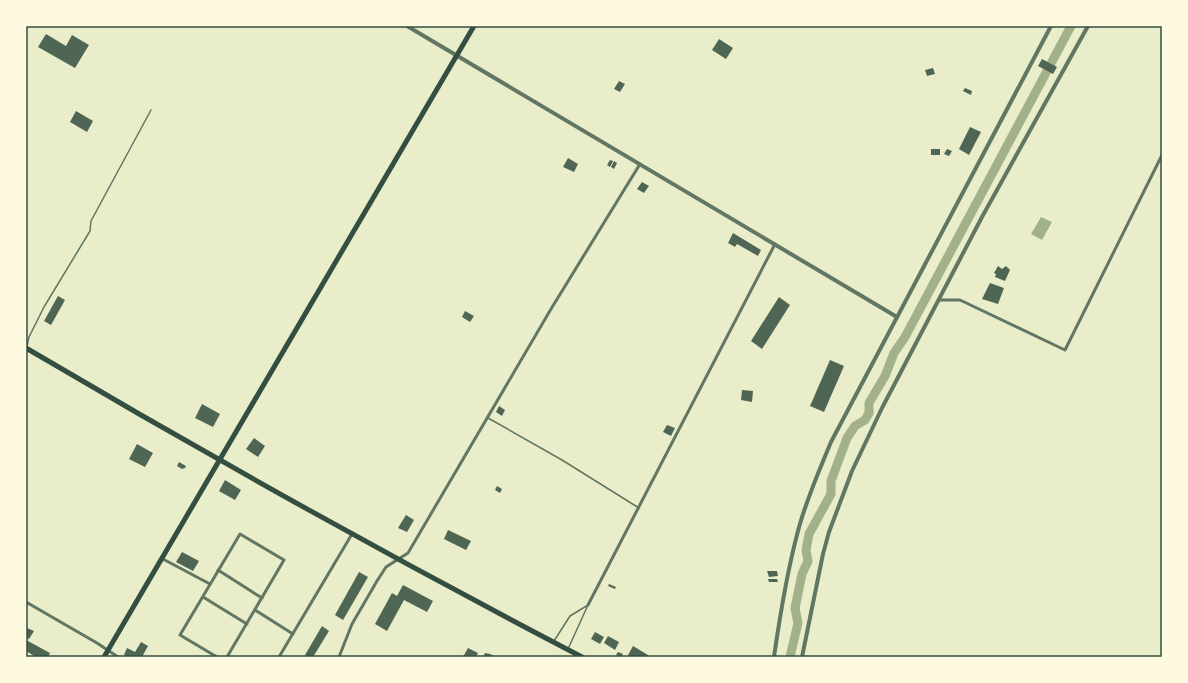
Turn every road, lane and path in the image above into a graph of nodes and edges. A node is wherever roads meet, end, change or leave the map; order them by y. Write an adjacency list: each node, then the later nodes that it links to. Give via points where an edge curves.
1 (407, 26): 5 (street)
2 (474, 26): 5 (main road)
3 (1051, 26): 11 (street)
4 (1088, 26): 10 (street, via 986,210)
5 (456, 56): 8 (street); 14 (main road)
6 (151, 110): 12 (lane, via 91,221 90,231 44,307)
7 (1162, 155): 10 (street, via 1065,350 960,300)
8 (640, 164): 9 (street); 13 (street)
9 (775, 244): 11 (street); 15 (street)
10 (940, 300): 39 (street, via 852,470 823,554)
11 (897, 317): 38 (street, via 837,431 806,505 789,570)
12 (26, 348): 14 (main road)
13 (488, 418): 15 (lane); 18 (street, via 408,553)
14 (218, 459): 16 (main road); 17 (main road)
15 (639, 508): 24 (street)
16 (352, 534): 18 (main road); 27 (street)
17 (161, 558): 20 (street); 30 (main road)
18 (400, 560): 28 (main road); 36 (street, via 386,567 366,598)
19 (218, 570): 20 (street); 22 (street); 22 (street, via 240,534 284,560)
20 (210, 584): 21 (street)
21 (202, 597): 26 (street); 33 (street, via 180,635)
22 (262, 598): 25 (street)
23 (26, 602): 30 (street)
24 (588, 605): 28 (lane, via 570,616); 29 (lane)
25 (255, 610): 26 (street); 27 (street)
26 (247, 624): 34 (street)
27 (293, 634): 35 (street)
28 (554, 642): 29 (main road)
29 (567, 649): 37 (main road)
30 (108, 650): 31 (main road); 32 (street)
31 (104, 657)
32 (118, 657)
33 (217, 657)
34 (227, 657)
35 (279, 657)
36 (339, 657)
37 (582, 657)
38 (774, 657)
39 (802, 657)

